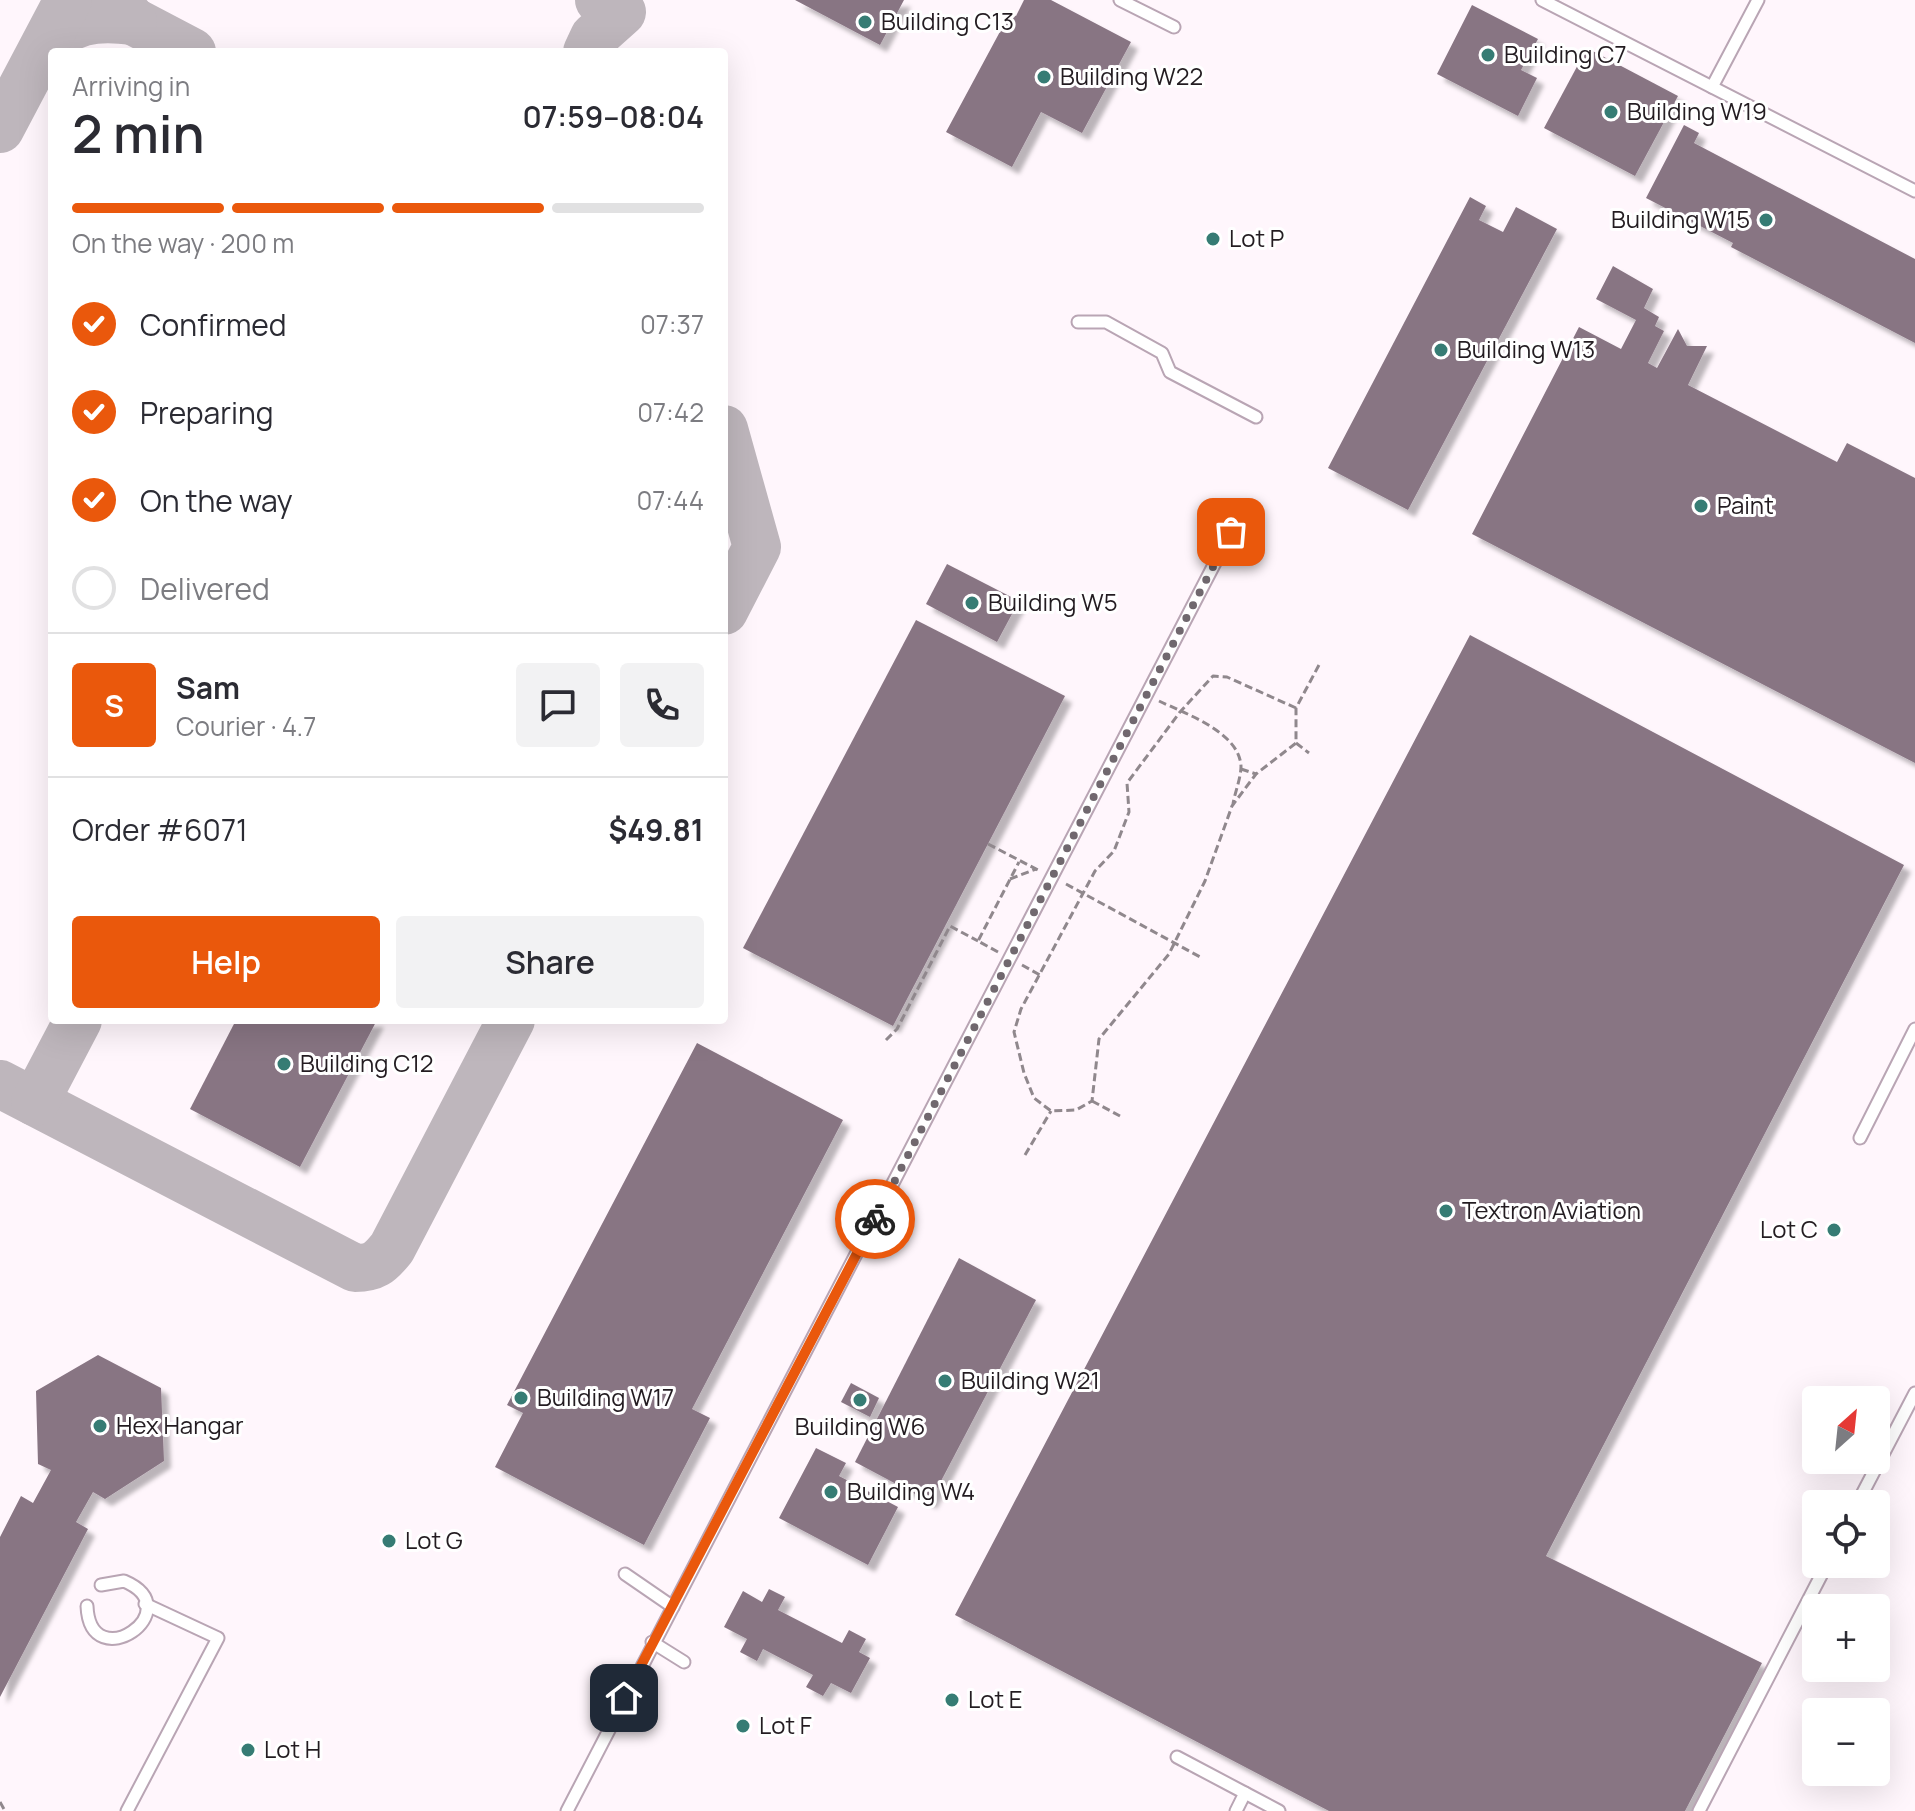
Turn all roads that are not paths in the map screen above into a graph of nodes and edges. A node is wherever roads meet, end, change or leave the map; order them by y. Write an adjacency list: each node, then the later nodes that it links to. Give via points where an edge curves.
1 (1120, 0): 4 (lane)
2 (1542, 0): 5 (lane)
3 (1758, 0): 5 (lane)
4 (1174, 27)
5 (1712, 87): 6 (lane)
6 (1915, 191)
7 (1078, 322): 8 (lane, via 1106,322 1162,353 1170,372)
8 (1256, 417)
9 (1231, 532): 19 (lane)
10 (1915, 1029): 11 (lane)
11 (1860, 1138)
12 (1915, 1393): 13 (lane)
13 (1864, 1490)
14 (625, 1574): 19 (lane)
15 (1820, 1578): 28 (lane)
16 (101, 1585): 17 (lane, via 124,1581 140,1591)
17 (145, 1604): 18 (lane, via 141,1627 116,1639 98,1632); 24 (lane, via 218,1638)
18 (87, 1606)
19 (673, 1607): 20 (lane)
20 (652, 1642): 21 (lane); 25 (lane)
21 (684, 1662)
22 (1177, 1757): 23 (lane)
23 (1245, 1793): 26 (lane); 27 (lane)
24 (127, 1811)
25 (567, 1811)
26 (1236, 1811)
27 (1279, 1811)
28 (1699, 1811)

